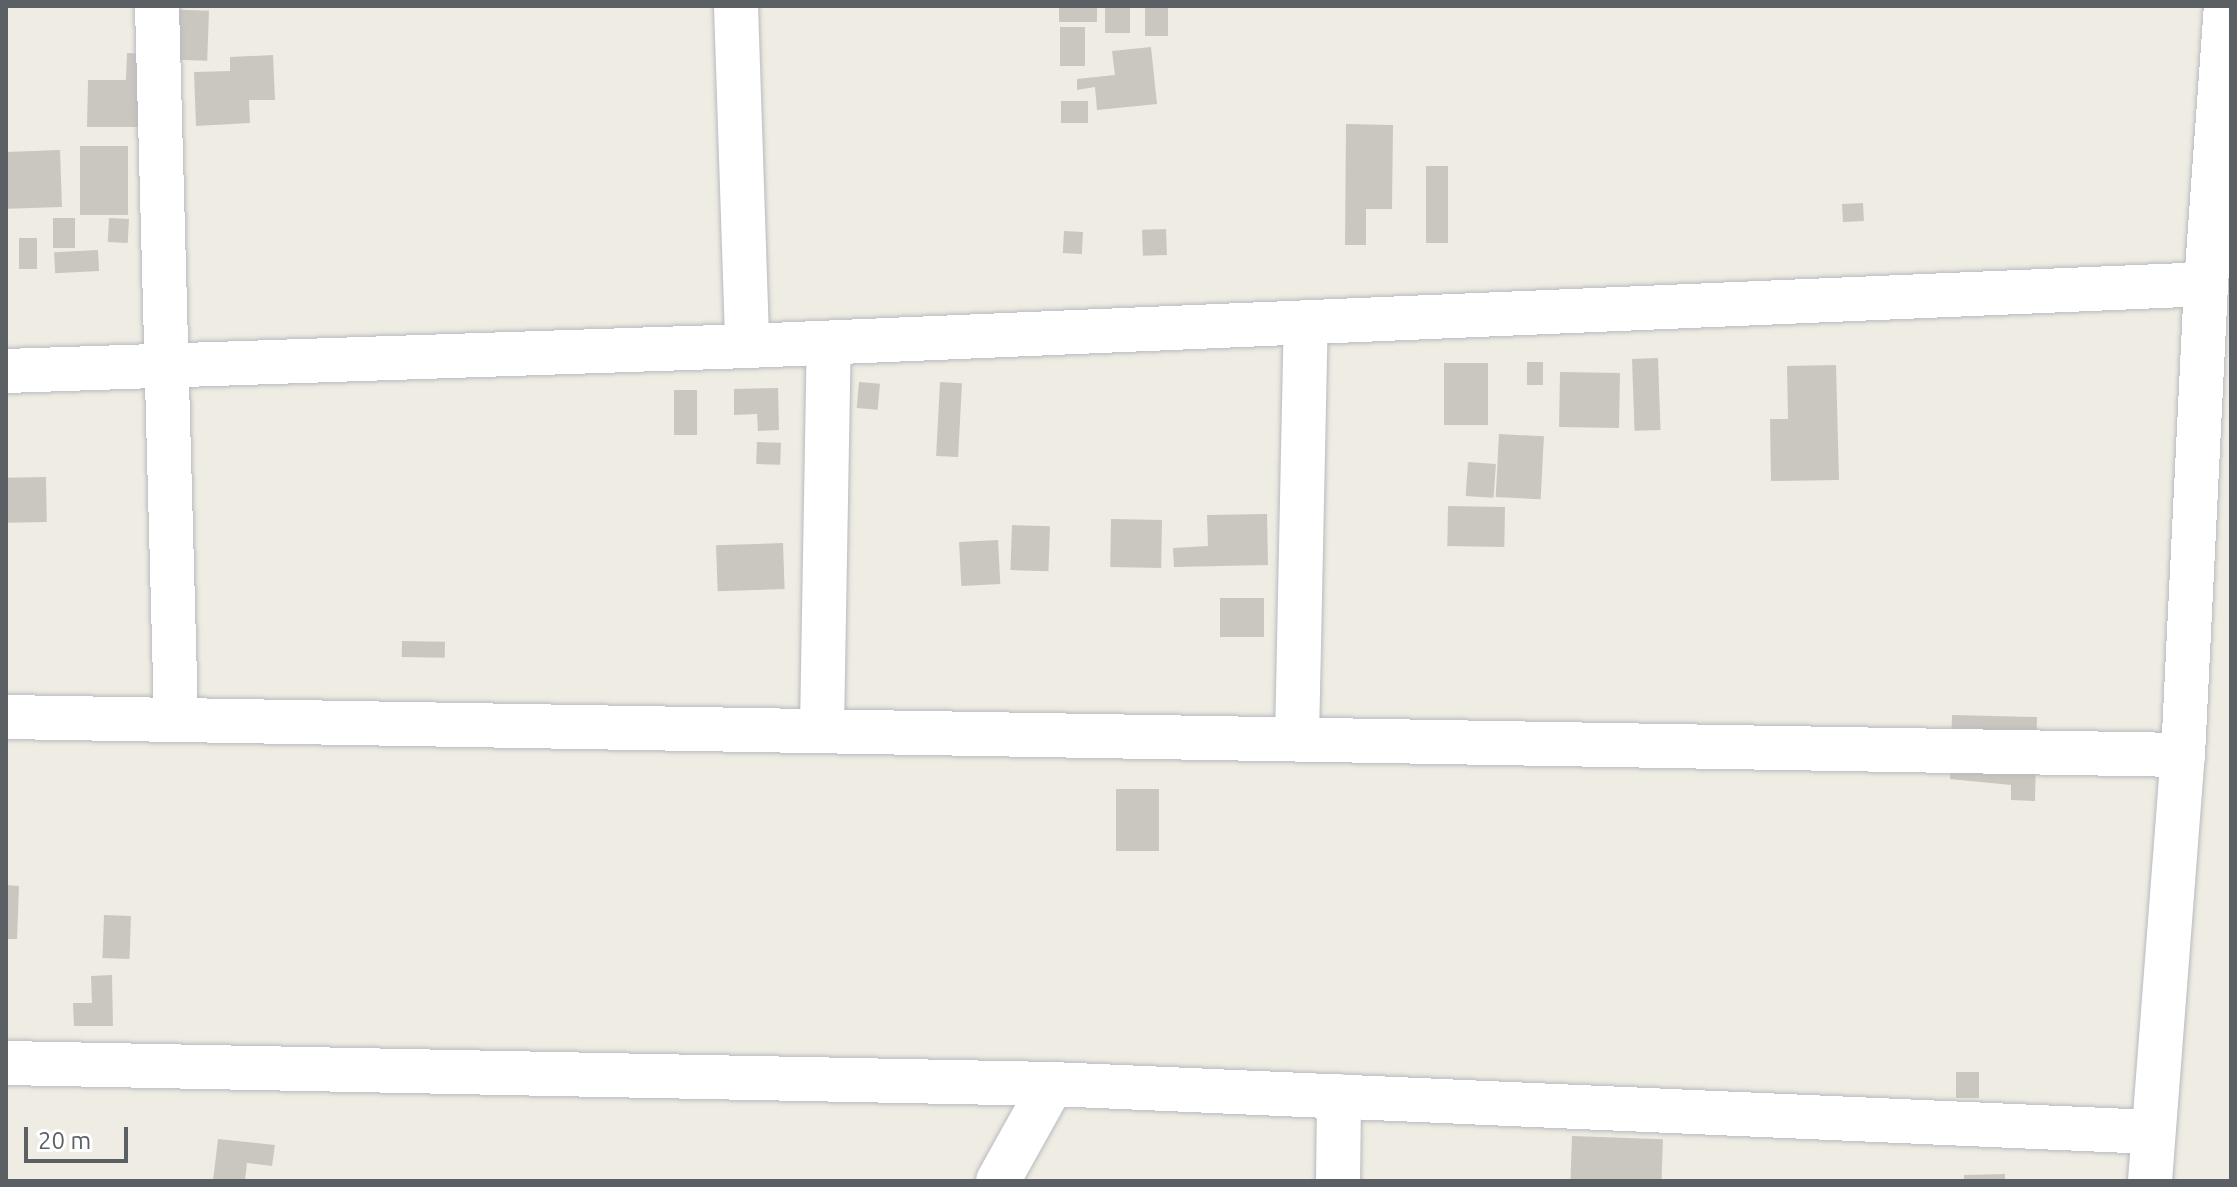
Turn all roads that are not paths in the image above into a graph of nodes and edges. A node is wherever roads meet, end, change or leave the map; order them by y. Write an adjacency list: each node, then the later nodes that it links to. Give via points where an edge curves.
1 (157, 6): 8 (street)
2 (736, 6): 7 (street)
3 (2226, 6): 4 (street)
4 (2206, 284): 5 (street); 14 (street)
5 (1306, 323): 6 (street); 13 (street)
6 (829, 343): 7 (street); 12 (street)
7 (747, 346): 8 (street)
8 (168, 366): 9 (street); 10 (street)
9 (6, 371)
10 (176, 716): 11 (street); 12 (street)
11 (6, 717)
12 (822, 729): 13 (street)
13 (1297, 739): 14 (street)
14 (2183, 755): 18 (street)
15 (6, 1063): 16 (street)
16 (1052, 1084): 17 (street); 19 (street)
17 (1339, 1096): 18 (street); 20 (street)
18 (2153, 1132): 21 (street)
19 (998, 1181)
20 (1338, 1181)
21 (2150, 1181)

